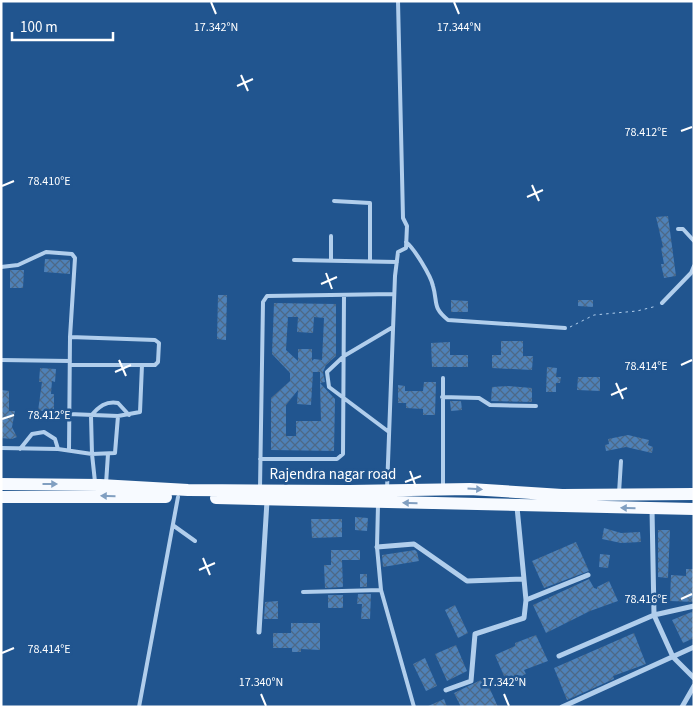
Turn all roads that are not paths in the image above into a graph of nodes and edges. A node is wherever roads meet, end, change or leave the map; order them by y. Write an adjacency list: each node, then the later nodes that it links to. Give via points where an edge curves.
1 (398, 1): 6 (lane, via 403,218 408,226)
2 (334, 201): 9 (lane, via 370,203)
3 (678, 229): 5 (lane, via 683,229)
4 (331, 236): 8 (lane)
5 (694, 241)
6 (406, 242): 10 (lane, via 406,248 398,252); 17 (lane, via 433,285 438,311 448,320)
7 (294, 260): 8 (lane)
8 (331, 260): 9 (lane)
9 (370, 261): 10 (lane)
10 (397, 262): 13 (lane)
11 (694, 266): 15 (lane)
12 (1, 268): 18 (lane, via 46,252 74,256)
13 (394, 294): 14 (lane); 16 (lane)
14 (344, 295): 19 (lane); 38 (lane, via 274,295 267,296 263,302)
15 (662, 303)
16 (393, 327): 19 (lane); 31 (lane)
17 (565, 328)
18 (70, 337): 21 (lane); 22 (lane, via 158,341 157,364)
19 (344, 356): 25 (lane); 25 (lane, via 328,371 327,381)
20 (1, 360): 21 (lane)
21 (70, 363): 22 (lane); 27 (lane)
22 (142, 365): 28 (lane, via 140,410)
23 (443, 378): 24 (lane)
24 (442, 397): 26 (lane, via 479,398 490,405); 42 (lane)
25 (343, 399): 31 (lane); 38 (lane, via 341,457)
26 (536, 406)
27 (69, 414): 29 (lane); 35 (lane)
28 (129, 415): 29 (lane, via 122,406 110,402); 30 (lane)
29 (91, 416): 30 (lane); 36 (lane)
30 (118, 416): 37 (lane, via 116,451)
31 (389, 432): 43 (lane)
32 (1, 448): 33 (lane)
33 (20, 449): 34 (lane); 34 (lane, via 32,434 44,432 55,439)
34 (58, 449): 35 (lane)
35 (69, 450): 36 (lane)
36 (92, 454): 37 (lane); 41 (lane)
37 (108, 454): 41 (lane)
38 (260, 459): 45 (lane)
39 (621, 461): 46 (lane)
40 (1, 484): 41 (main road, Rajendra nagar road, one-way to 41)
41 (101, 485): 45 (main road, Rajendra nagar road)
42 (443, 489): 43 (main road, Rajendra nagar road); 46 (main road, Rajendra nagar road, one-way to 46)
43 (387, 491): 49 (main road, Rajendra nagar road)
44 (694, 494): 46 (main road, Rajendra nagar road)
45 (263, 495): 48 (main road, Rajendra nagar road); 49 (main road, Rajendra nagar road); 64 (street)
46 (619, 495)
47 (1, 497): 48 (main road, Rajendra nagar road, one-way to 47)
48 (178, 497): 54 (lane)
49 (349, 497): 50 (main road, Rajendra nagar road)
50 (378, 503): 51 (main road, Rajendra nagar road, one-way to 50); 56 (lane)
51 (517, 505): 52 (main road, Rajendra nagar road, one-way to 51); 58 (street)
52 (652, 508): 53 (main road, Rajendra nagar road); 63 (street)
53 (694, 509)
54 (174, 526): 55 (lane); 71 (lane)
55 (195, 541)
56 (377, 547): 58 (street, via 414,544 467,581); 59 (lane)
57 (588, 575): 61 (street)
58 (524, 579): 61 (street)
59 (381, 590): 60 (lane); 72 (lane)
60 (303, 592)
61 (526, 600): 70 (street, via 524,618 475,634 471,681)
62 (694, 606): 63 (street)
63 (654, 614): 66 (street); 67 (street)
64 (259, 632)
65 (694, 647): 67 (street)
66 (559, 656)
67 (673, 657): 68 (street); 73 (street)
68 (694, 678)
69 (694, 686): 74 (street)
70 (446, 690)
71 (139, 707)
72 (414, 707)
73 (562, 707)
74 (682, 707)

